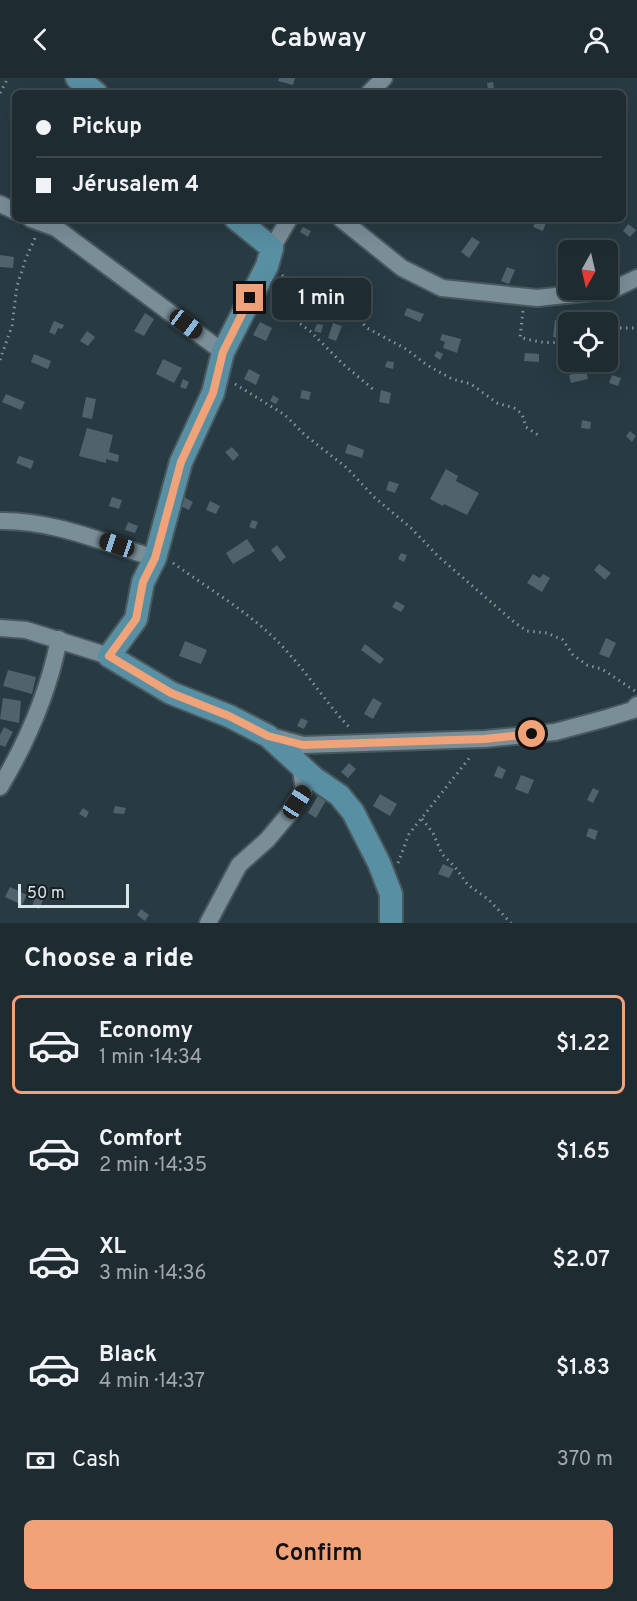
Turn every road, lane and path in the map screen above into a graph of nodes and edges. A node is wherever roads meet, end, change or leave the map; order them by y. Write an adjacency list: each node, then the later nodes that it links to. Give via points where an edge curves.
1 (9, 78): 6 (path)
2 (77, 78): 4 (street)
3 (384, 78): 5 (street)
4 (92, 90)
5 (372, 90)
6 (0, 93)
7 (239, 222): 11 (street)
8 (287, 222): 11 (street)
9 (345, 222): 13 (street, via 402,268 442,288)
10 (43, 224): 17 (street); 18 (path, via 26,258 12,326)
11 (269, 258): 17 (street); 19 (path, via 273,280 280,284 291,318); 20 (path, via 288,281 356,316 367,328 427,365 471,384 497,404 513,408)
12 (637, 278): 13 (street, via 612,290)
13 (524, 296): 16 (path, via 520,337)
14 (618, 328): 15 (path)
15 (637, 328)
16 (558, 343)
17 (221, 359): 22 (street, via 213,393 181,462); 26 (path, via 236,385 285,415 514,622 527,631 563,640 573,655 587,665 602,669)
18 (0, 360)
19 (374, 390)
20 (538, 435)
21 (0, 521): 22 (street, via 62,529)
22 (156, 555): 25 (street, via 143,582 136,619); 30 (path, via 238,607 266,630 290,654 328,705)
23 (0, 628): 24 (street)
24 (58, 639): 25 (street); 32 (street, via 55,659 21,751)
25 (109, 656): 28 (street, via 171,693)
26 (637, 692)
27 (637, 705): 29 (street, via 615,716 555,732)
28 (268, 736): 30 (street, via 303,745); 31 (street)
29 (484, 739): 30 (street); 33 (path)
30 (366, 741)
31 (300, 763): 34 (street, via 353,812); 35 (street, via 304,790 267,840 239,865)
32 (0, 787)
33 (423, 819): 34 (path, via 409,834); 37 (path, via 442,854 468,885)
34 (391, 894): 36 (street)
35 (208, 923)
36 (391, 923)
37 (511, 923)

